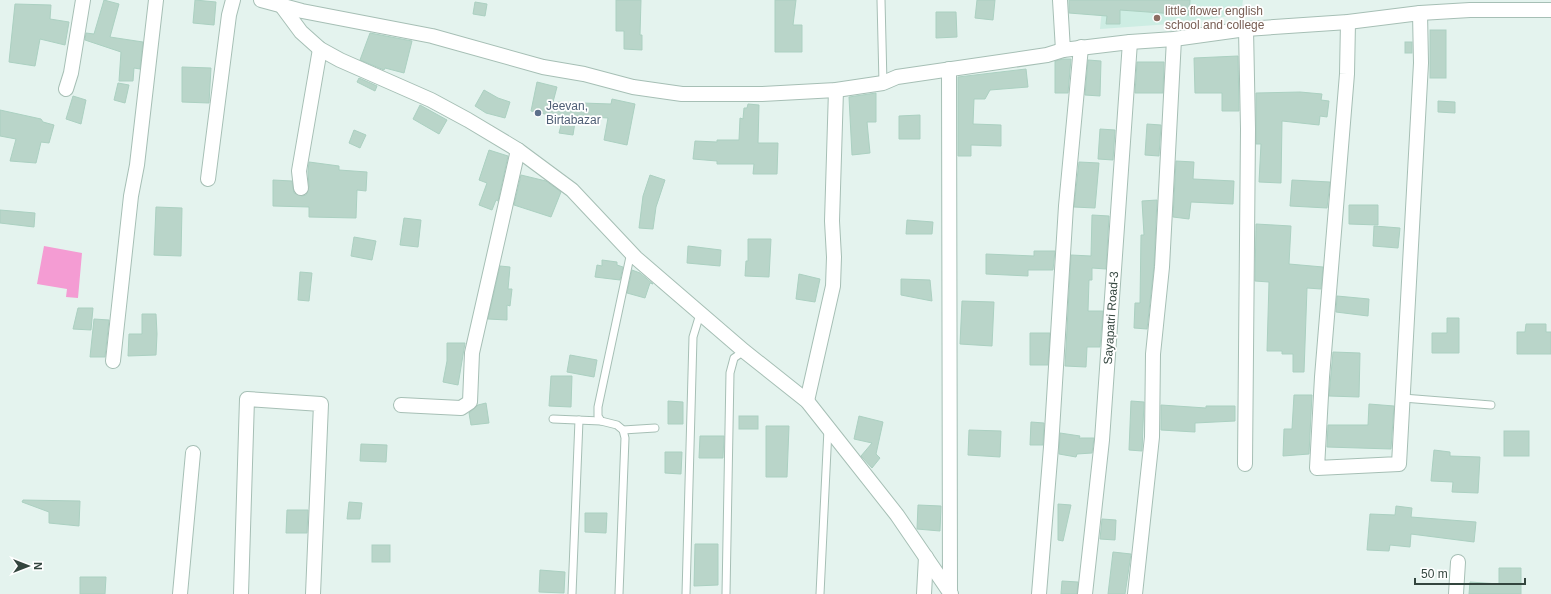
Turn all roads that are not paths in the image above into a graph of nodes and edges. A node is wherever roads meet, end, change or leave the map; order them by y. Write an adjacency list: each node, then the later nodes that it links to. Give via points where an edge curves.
1 (83, 0): 19 (street)
2 (156, 0): 27 (street)
3 (233, 0): 22 (street)
4 (261, 0): 7 (street)
5 (881, 0): 18 (lane)
6 (1060, 0): 16 (street)
7 (281, 5): 15 (street, via 301,32); 20 (street, via 302,12 432,36 543,67 584,74 633,87 682,94 762,94)
8 (1551, 10): 9 (street)
9 (1420, 13): 10 (street); 28 (street, via 1420,70)
10 (1348, 22): 11 (street); 28 (street, via 1317,468 1399,464)
11 (1246, 28): 12 (street); 39 (street, via 1248,129)
12 (1174, 39): 13 (street); 54 (street, via 1162,267 1153,354 1152,437)
13 (1130, 42): 14 (street); 53 (street, Sayapatri Road-3, via 1102,440)
14 (1081, 47): 16 (street); 52 (street, via 1066,206)
15 (320, 49): 21 (street, via 431,100); 23 (street, via 299,171)
16 (1063, 50): 17 (street, via 1047,55)
17 (949, 70): 18 (street, via 897,77); 42 (street)
18 (883, 83): 20 (street)
19 (66, 88)
20 (836, 90): 29 (street, via 833,286)
21 (518, 150): 24 (street, via 572,190); 30 (street, via 472,353 470,402 462,408)
22 (208, 179)
23 (301, 188)
24 (631, 252): 25 (street); 34 (lane, via 598,407)
25 (700, 314): 26 (street); 48 (lane, via 693,338)
26 (744, 352): 29 (street); 49 (lane, via 734,358 730,373)
27 (113, 361)
28 (1403, 398): 31 (lane)
29 (807, 401): 35 (street)
30 (401, 405)
31 (1491, 405)
32 (553, 419): 33 (lane)
33 (579, 420): 34 (lane); 46 (lane)
34 (601, 421): 37 (lane, via 617,425)
35 (828, 427): 40 (street, via 897,515); 50 (lane)
36 (655, 428): 37 (lane)
37 (623, 430): 47 (lane, via 625,438)
38 (193, 453): 43 (street)
39 (1245, 464)
40 (926, 557): 42 (street); 51 (street)
41 (1458, 562): 55 (street)
42 (950, 593)
43 (180, 594)
44 (241, 594): 45 (street, via 247,399 321,404)
45 (313, 594)
46 (572, 594)
47 (619, 594)
48 (686, 594)
49 (726, 594)
50 (820, 594)
51 (924, 594)
52 (1039, 594)
53 (1085, 594)
54 (1135, 594)
55 (1456, 594)

